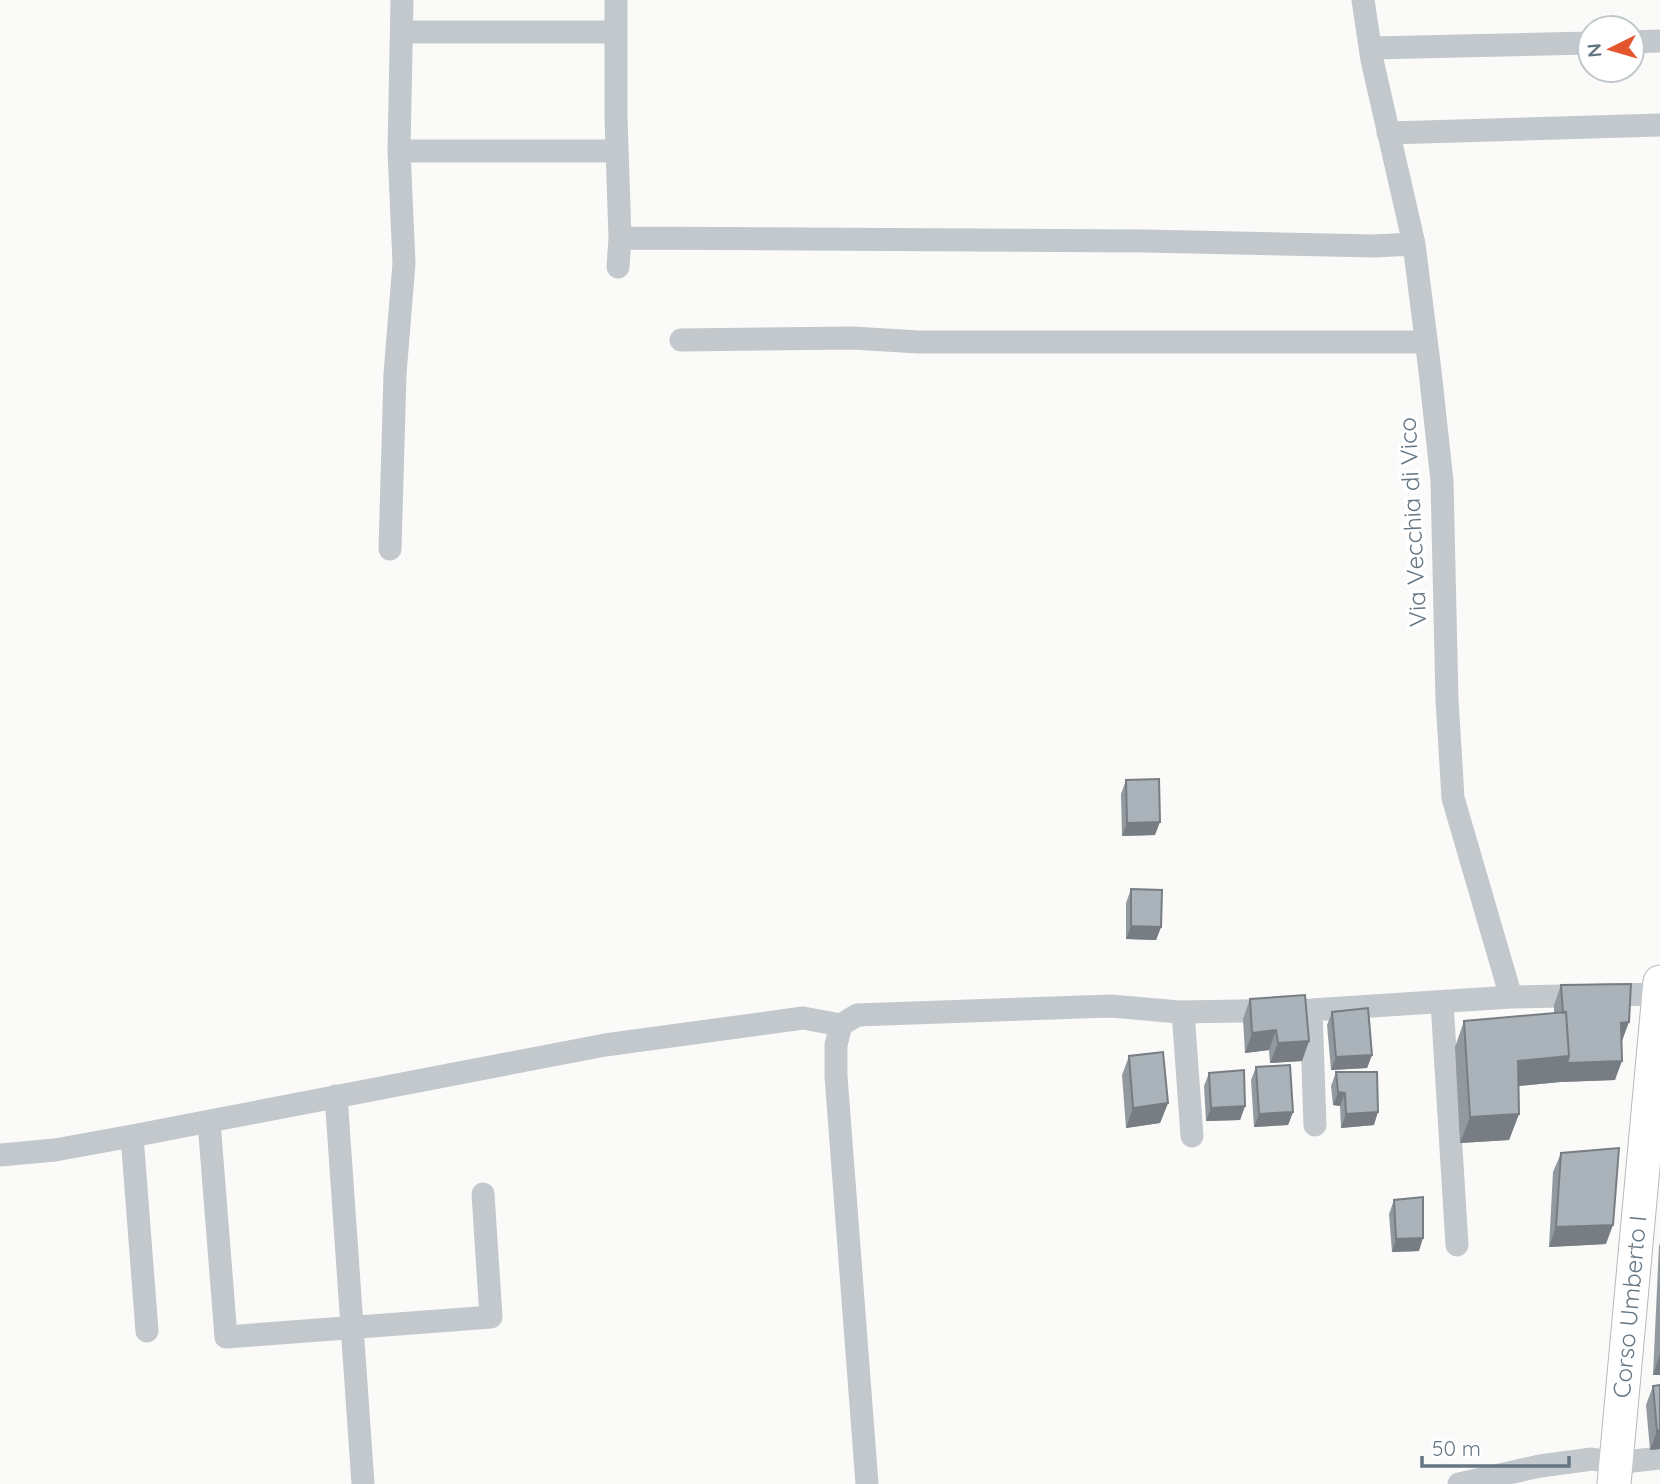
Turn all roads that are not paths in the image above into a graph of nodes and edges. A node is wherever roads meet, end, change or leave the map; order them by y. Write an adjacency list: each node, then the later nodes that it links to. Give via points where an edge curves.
1 (402, 0): 4 (street)
2 (616, 0): 5 (street)
3 (1363, 0): 7 (street, Via Vecchia di Vico)
4 (402, 32): 5 (street); 10 (street)
5 (616, 32): 11 (street)
6 (1576, 43): 7 (street)
7 (1371, 48): 9 (street, Via Vecchia di Vico)
8 (1660, 125): 9 (street)
9 (1388, 133): 13 (street, Via Vecchia di Vico)
10 (399, 151): 11 (street); 17 (street, via 404,264 395,374)
11 (617, 151): 12 (street)
12 (620, 238): 13 (street); 14 (street)
13 (1413, 244): 16 (street, Via Vecchia di Vico)
14 (618, 267)
15 (681, 340): 16 (street)
16 (1426, 342): 19 (street, Via Vecchia di Vico, via 1442,481 1452,798)
17 (390, 549)
18 (1660, 988): 19 (street); 35 (main road, Corso Umberto I)
19 (1511, 997): 20 (street)
20 (1442, 1002): 21 (street); 31 (street)
21 (1311, 1010): 22 (street); 26 (street)
22 (1183, 1012): 23 (street, via 1111,1006 999,1008 857,1015); 28 (street)
23 (841, 1025): 24 (street, via 803,1017 748,1024); 37 (street, via 836,1076)
24 (336, 1096): 25 (street); 32 (street)
25 (209, 1122): 27 (street); 32 (street, via 226,1337)
26 (1315, 1125)
27 (132, 1136): 29 (street); 33 (street)
28 (1192, 1136)
29 (0, 1154)
30 (483, 1194): 32 (street, via 491,1317)
31 (1457, 1245)
32 (352, 1328): 36 (street)
33 (147, 1331)
34 (1660, 1458): 35 (street)
35 (1615, 1474): 38 (street, via 1592,1459)
36 (363, 1484)
37 (867, 1484)
38 (1459, 1484)

